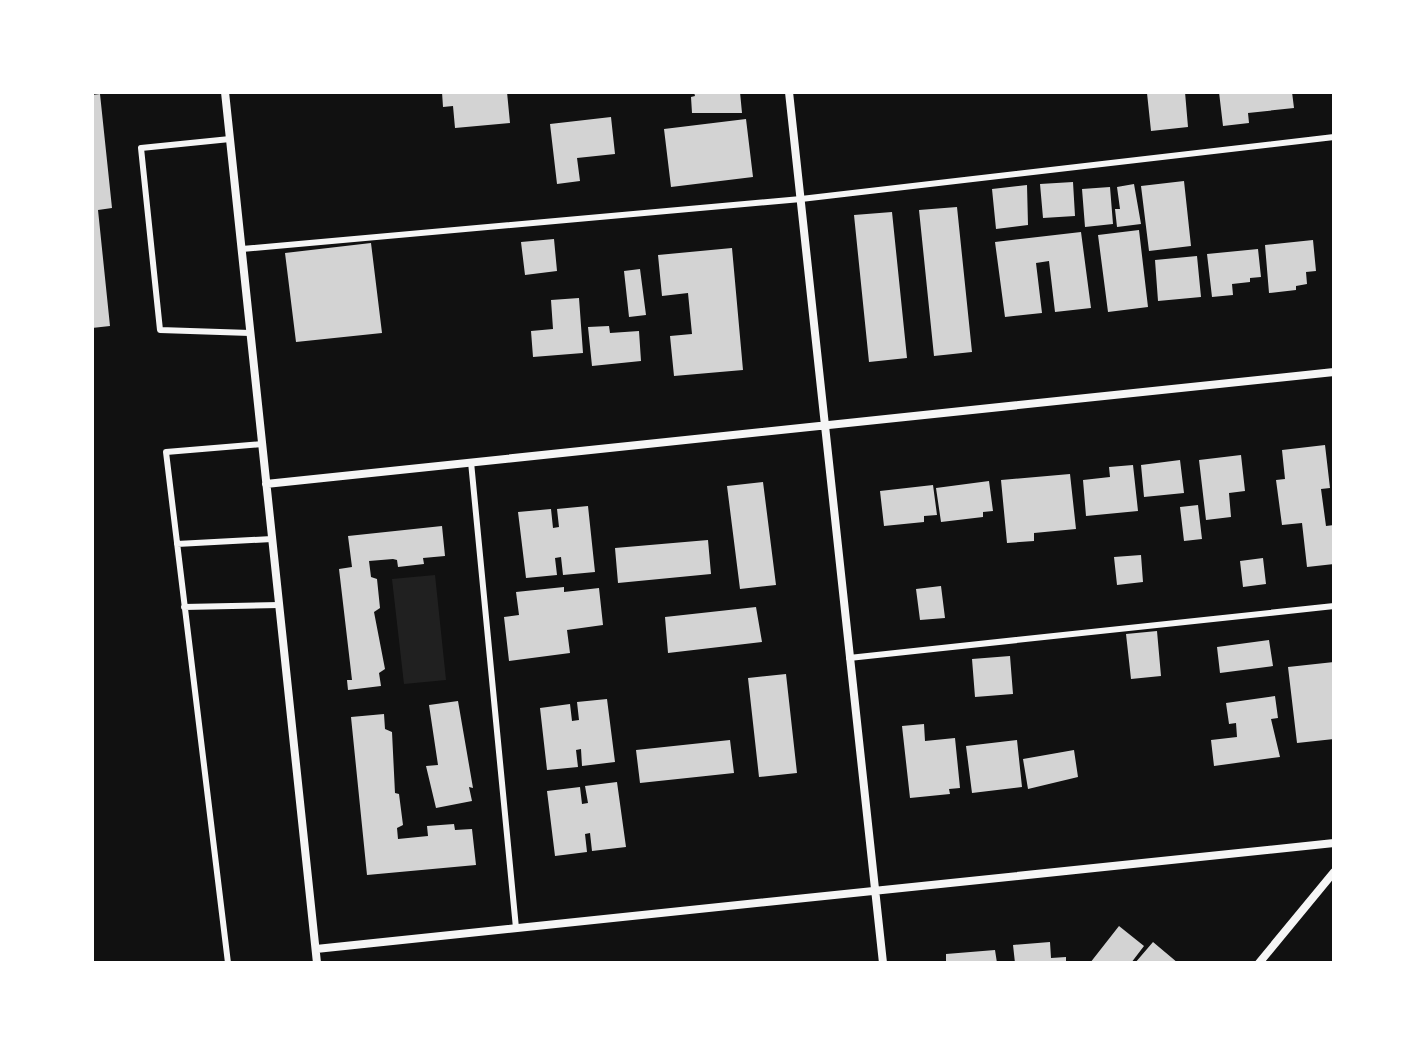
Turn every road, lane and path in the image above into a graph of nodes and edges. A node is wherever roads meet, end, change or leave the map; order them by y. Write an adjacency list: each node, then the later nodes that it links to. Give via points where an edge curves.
1 (225, 92): 4 (street)
2 (789, 92): 5 (street)
3 (1334, 137): 5 (lane)
4 (230, 139): 6 (street); 7 (lane, via 141,148 155,285 160,330)
5 (801, 199): 6 (lane); 9 (street)
6 (242, 249): 7 (street)
7 (250, 333): 10 (street)
8 (1334, 372): 9 (street)
9 (825, 426): 11 (street); 18 (street)
10 (262, 444): 12 (street); 14 (lane, via 166,452)
11 (471, 462): 12 (street); 22 (lane)
12 (266, 484): 13 (street)
13 (272, 539): 14 (lane); 15 (street)
14 (177, 544): 17 (lane)
15 (279, 605): 17 (lane); 23 (street)
16 (1334, 606): 18 (lane)
17 (184, 607): 24 (lane)
18 (849, 658): 21 (street)
19 (1334, 843): 21 (street)
20 (1334, 872): 27 (street)
21 (873, 891): 22 (street); 26 (street)
22 (516, 928): 23 (street)
23 (316, 949): 25 (street)
24 (228, 963)
25 (317, 963)
26 (883, 963)
27 (1259, 963)

